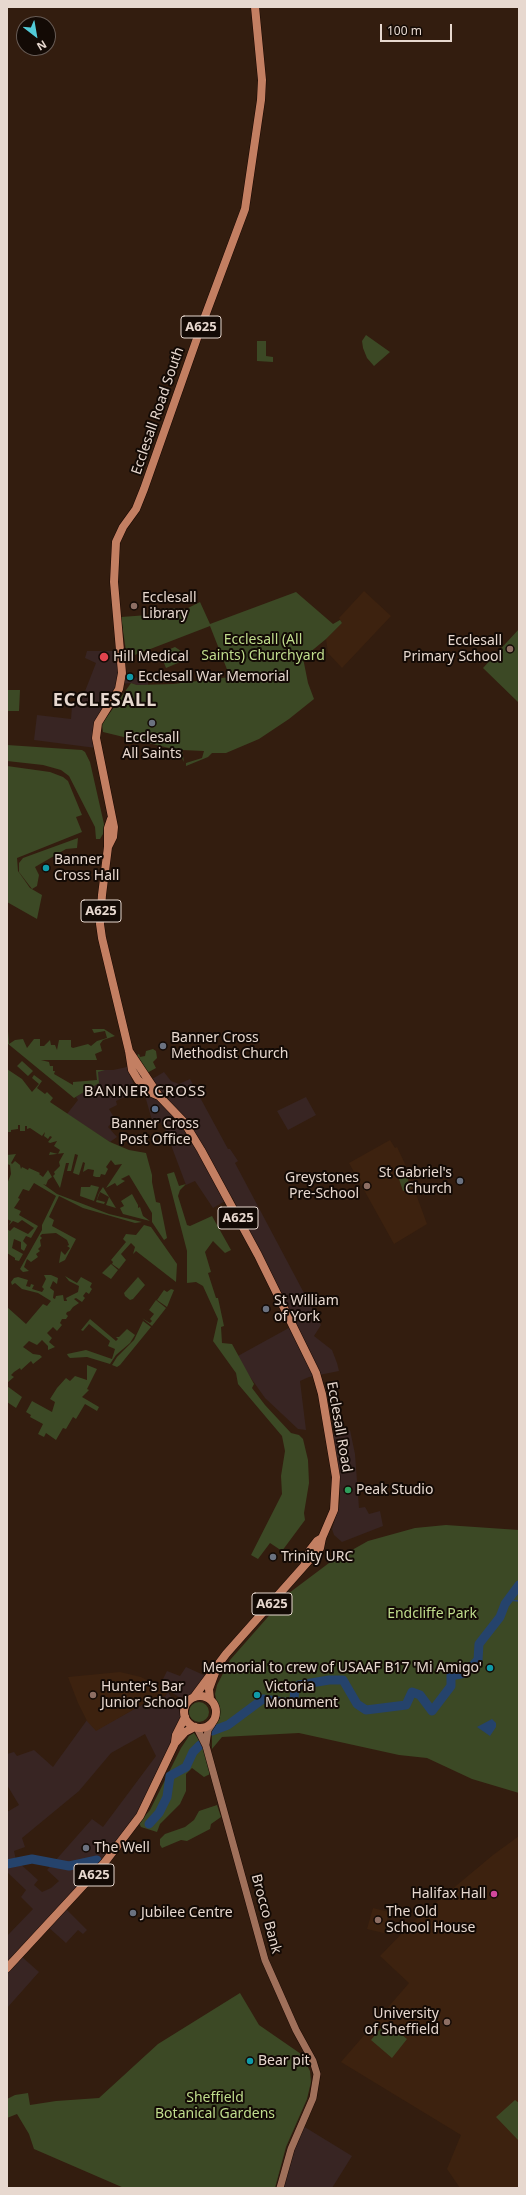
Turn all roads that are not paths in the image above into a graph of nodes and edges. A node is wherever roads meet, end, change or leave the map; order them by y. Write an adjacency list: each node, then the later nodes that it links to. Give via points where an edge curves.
1 (255, 7): 2 (main road, Ecclesall Road South / A625, via 262,93 245,209 144,489 136,509 116,542 114,582 122,673 119,689 98,723 96,738 112,819 108,828 101,931)
2 (129, 1051): 3 (main road, Ecclesall Road South); 4 (main road, Ecclesall Road / A625)
3 (132, 1070): 4 (main road, Ecclesall Road, via 138,1080)
4 (159, 1096): 5 (main road, Ecclesall Road / A625, via 184,1122 203,1153 261,1261 319,1381 335,1465 336,1488 332,1516 320,1548 226,1654)
5 (216, 1669): 6 (main road, Ecclesall Road / A625); 7 (main road, Ecclesall Road / A625, via 209,1689)
6 (194, 1697): 7 (main road, via 203,1696); 8 (main road, A625, via 185,1706)
7 (210, 1699): 9 (main road, A625, via 217,1710)
8 (185, 1717): 10 (main road); 11 (main road, A625)
9 (212, 1724): 10 (main road, A625); 12 (main road, Brocco Bank, via 208,1730)
10 (196, 1728): 11 (main road, A625, via 185,1732); 12 (main road, Brocco Bank)
11 (175, 1743): 13 (main road, A625, via 135,1823 97,1872)
12 (206, 1746): 14 (main road, Brocco Bank, via 264,1960 313,2061 317,2082 313,2098 291,2149)
13 (7, 1968)
14 (280, 2188)

